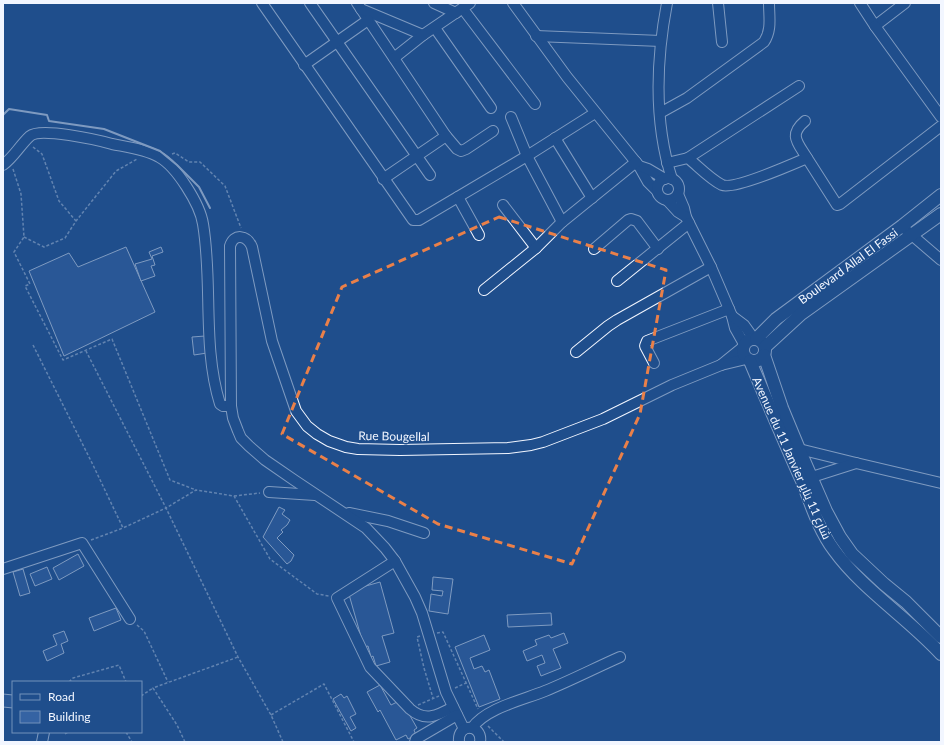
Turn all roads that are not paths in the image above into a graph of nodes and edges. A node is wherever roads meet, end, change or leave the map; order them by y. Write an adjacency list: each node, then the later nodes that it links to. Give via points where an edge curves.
1 (262, 3): 21 (street)
2 (310, 3): 18 (street)
3 (434, 3): 11 (street)
4 (513, 3): 16 (street)
5 (667, 3): 17 (street)
6 (718, 3): 19 (street)
7 (769, 3): 26 (street, via 770,24 764,42 687,98)
8 (860, 3): 13 (street)
9 (905, 3): 13 (street)
10 (358, 6): 12 (street); 15 (street)
11 (463, 8): 14 (street); 23 (street)
12 (368, 20): 18 (street); 20 (street)
13 (875, 26): 28 (street)
14 (435, 28): 15 (street); 24 (street)
15 (423, 35): 20 (street)
16 (536, 36): 17 (street); 25 (street)
17 (661, 40): 26 (street)
18 (336, 42): 21 (street); 34 (street)
19 (722, 42)
20 (394, 58): 32 (street)
21 (304, 65): 42 (street)
22 (799, 86): 36 (street)
23 (536, 104)
24 (492, 108)
25 (595, 113): 33 (street); 40 (street)
26 (660, 113): 39 (street)
27 (511, 117): 35 (street)
28 (941, 117)
29 (805, 121): 37 (street, via 795,132)
30 (941, 126): 37 (street, via 837,205)
31 (493, 131): 32 (street, via 461,151)
32 (446, 136): 34 (street)
33 (555, 138): 35 (street); 48 (street)
34 (416, 156): 41 (street); 42 (street)
35 (527, 156): 47 (street); 53 (street)
36 (688, 158): 37 (street, via 713,178 728,186 743,183); 39 (street)
37 (807, 158)
38 (7, 162): 69 (street, via 30,135 42,132 86,138 149,152 160,157 182,180 195,200 201,216 214,386 220,404 223,406)
39 (667, 163): 43 (street)
40 (638, 164): 43 (street); 44 (street, via 648,182); 48 (street)
41 (430, 175)
42 (383, 179): 47 (street, via 410,218 415,221)
43 (669, 179): 44 (street, via 659,183); 45 (street, via 676,181 679,187)
44 (657, 191): 49 (street, via 660,197)
45 (678, 194): 49 (street, via 675,198); 52 (street, Avenue du 11 Janvier شارع 11 يناير)
46 (941, 195): 54 (main road, Boulevard Allal El Fassi)
47 (458, 197): 55 (street)
48 (592, 198): 53 (street)
49 (667, 200): 52 (street, Avenue du 11 Janvier شارع 11 يناير)
50 (504, 205): 57 (street)
51 (941, 214): 56 (main road, Boulevard Allal El Fassi)
52 (688, 220): 59 (street); 62 (street, Avenue du 11 Janvier شارع 11 يناير)
53 (562, 222): 57 (street)
54 (902, 226): 56 (street); 66 (main road, Boulevard Allal El Fassi, via 776,318)
55 (478, 235)
56 (912, 236): 60 (street); 66 (main road, Boulevard Allal El Fassi)
57 (536, 248): 64 (street)
58 (594, 249): 59 (street, via 631,219 637,221)
59 (658, 249): 63 (street)
60 (937, 250): 61 (street)
61 (941, 260)
62 (711, 267): 65 (street, Avenue du 11 Janvier شارع 11 يناير); 67 (street, via 617,320)
63 (617, 281)
64 (484, 290)
65 (731, 312): 66 (street, Avenue du 11 Janvier شارع 11 يناير, via 744,325); 68 (street, via 647,341 645,346)
66 (753, 349): 69 (street, Rue Bougellal, via 598,421 531,445 508,448 400,450 346,447 317,434 307,426 296,410 272,341 250,241 246,238 236,238 230,246); 70 (main road, Avenue du 11 Janvier شارع 11 يناير); 72 (main road, Avenue du 11 Janvier شارع 11 يناير)
67 (576, 352)
68 (654, 363)
69 (231, 401): 75 (street, via 235,425 241,438 265,460)
70 (799, 449): 71 (street); 72 (main road, Avenue du 11 Janvier شارع 11 يناير)
71 (856, 464): 72 (street); 73 (street)
72 (806, 478): 81 (main road, Avenue du 11 Janvier شارع 11 يناير, via 848,549); 82 (main road, Avenue du 11 Janvier شارع 11 يناير, via 826,536 840,558)
73 (941, 483)
74 (269, 492): 75 (street)
75 (315, 495): 76 (street)
76 (342, 511): 77 (street, via 388,521); 78 (street, via 366,528)
77 (424, 533)
78 (395, 561): 84 (street, via 422,613 440,674); 84 (street, via 337,598 370,667 410,709 427,716)
79 (3, 569): 80 (street, via 82,543)
80 (130, 619)
81 (941, 637)
82 (941, 654)
83 (620, 657): 85 (street, via 551,689 490,713)
84 (455, 711): 85 (street); 86 (street)
85 (468, 729): 87 (street, via 460,734); 88 (street, via 479,733)
86 (415, 742)
87 (459, 742)
88 (480, 742)

